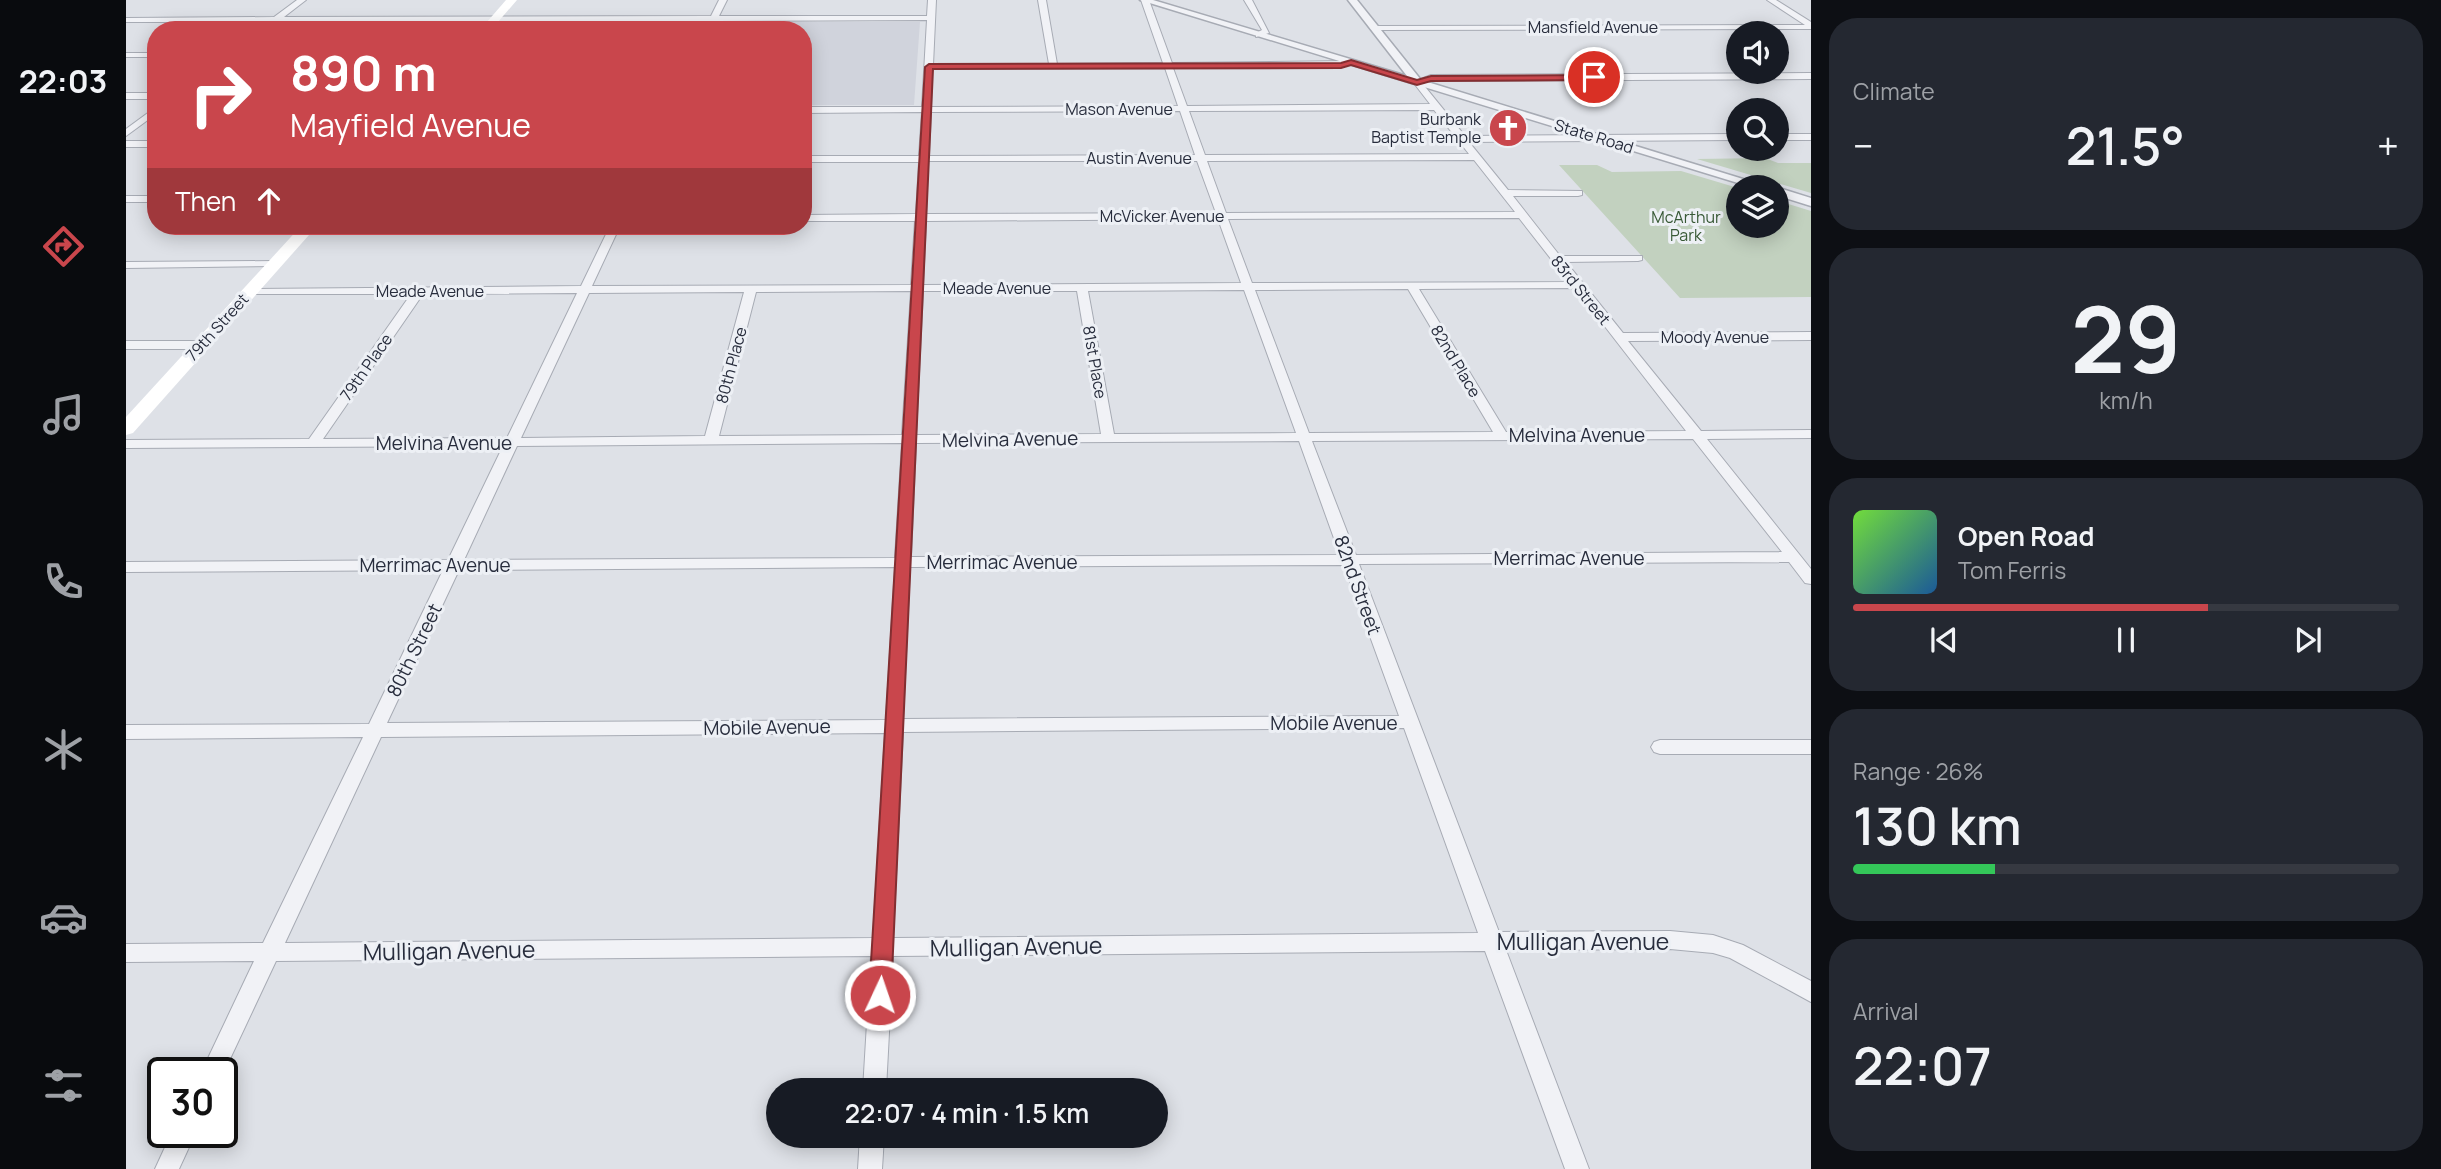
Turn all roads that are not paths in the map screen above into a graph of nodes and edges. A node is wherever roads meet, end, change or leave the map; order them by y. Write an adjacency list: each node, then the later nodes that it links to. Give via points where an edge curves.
1 (302, 0): 13 (street)
2 (512, 0): 14 (main road)
3 (723, 0): 11 (street)
4 (932, 0): 10 (street)
5 (1042, 0): 21 (street)
6 (1145, 0): 17 (street, State Road); 22 (street, 82nd Street)
7 (1248, 0): 17 (street, via 1266,31)
8 (1352, 0): 16 (street, 83rd Street)
9 (1770, 0): 15 (street)
10 (932, 18): 11 (street); 23 (street)
11 (713, 19): 14 (street)
12 (126, 20): 13 (street)
13 (275, 20): 14 (street)
14 (494, 20)
15 (1811, 26): 16 (street, Mansfield Avenue)
16 (1374, 28): 25 (street, 83rd Street)
17 (1259, 35): 20 (street, State Road)
18 (126, 55): 19 (street)
19 (147, 55)
20 (1351, 63): 22 (street); 25 (street, State Road)
21 (1053, 66): 22 (street); 23 (street)
22 (1168, 66): 29 (street, 82nd Street)
23 (929, 67): 30 (street)
24 (1811, 76): 25 (street, via 1431,78)
25 (1417, 82): 28 (street, 83rd Street); 37 (street, State Road)
26 (126, 96): 27 (street)
27 (147, 96)
28 (1436, 107): 29 (street, Mason Avenue); 38 (street, 83rd Street)
29 (1182, 108): 30 (street, Mason Avenue); 42 (street, 82nd Street)
30 (927, 109): 31 (street, Mason Avenue); 44 (street)
31 (812, 110)
32 (147, 117): 33 (street)
33 (126, 133)
34 (1726, 137): 37 (street)
35 (1789, 137): 36 (street)
36 (1811, 137)
37 (1600, 138): 38 (street); 45 (street, State Road)
38 (1461, 139): 41 (street, 83rd Street)
39 (126, 144): 40 (street)
40 (147, 144)
41 (1475, 157): 42 (street, Austin Avenue); 46 (street, 83rd Street)
42 (1200, 158): 44 (street, Austin Avenue); 53 (street, 82nd Street)
43 (812, 159): 44 (street, Austin Avenue)
44 (925, 159): 54 (street)
45 (1726, 176)
46 (1504, 193): 47 (street); 52 (street, 83rd Street)
47 (1578, 193)
48 (1789, 195): 51 (street)
49 (126, 199): 50 (street)
50 (147, 199)
51 (1811, 202)
52 (1521, 215): 53 (street, McVicker Avenue); 59 (street, 83rd Street)
53 (1222, 216): 54 (street, McVicker Avenue); 64 (street, 82nd Street)
54 (922, 217): 55 (street, McVicker Avenue); 66 (street)
55 (812, 218)
56 (301, 235): 60 (main road, 79th Street)
57 (611, 235): 68 (street, 80th Street)
58 (1638, 258): 59 (street)
59 (1556, 259): 63 (street, 83rd Street)
60 (274, 264): 61 (street); 69 (main road, 79th Street)
61 (126, 265)
62 (1411, 285): 63 (street, Meade Avenue); 64 (street, Meade Avenue); 78 (street, 82nd Place)
63 (1577, 285): 72 (street, 83rd Street)
64 (1248, 286): 65 (street, Meade Avenue); 79 (street, 82nd Street)
65 (1082, 287): 66 (street, Meade Avenue); 80 (street, 81st Place)
66 (919, 288): 67 (street, Meade Avenue); 82 (street)
67 (751, 289): 68 (street, Meade Avenue); 81 (street, 80th Place)
68 (584, 290): 70 (street, Meade Avenue); 84 (street, 80th Street)
69 (250, 291): 70 (street, Meade Avenue); 74 (main road, 79th Street)
70 (419, 291): 83 (street, 79th Place)
71 (1811, 336): 72 (street, Moody Avenue)
72 (1619, 337): 76 (street, 83rd Street)
73 (126, 345): 74 (street)
74 (202, 345): 75 (main road, 79th Street)
75 (126, 429)
76 (1696, 434): 77 (street, Melvina Avenue); 78 (street, Melvina Avenue); 86 (street, 83rd Street)
77 (1811, 434)
78 (1502, 436): 79 (street, Melvina Avenue)
79 (1304, 437): 80 (street, Melvina Avenue); 87 (street, 82nd Street)
80 (1108, 438): 82 (street, Melvina Avenue)
81 (711, 440): 82 (street, Melvina Avenue); 84 (street, Melvina Avenue)
82 (909, 440): 88 (street)
83 (313, 443): 84 (street, Melvina Avenue); 85 (street, Melvina Avenue)
84 (513, 443): 89 (street, 80th Street)
85 (126, 444)
86 (1793, 557): 87 (street, Merrimac Avenue); 91 (street, 83rd Street)
87 (1349, 560): 88 (street, Merrimac Avenue); 92 (street, 82nd Street)
88 (902, 563): 89 (street, Merrimac Avenue); 93 (street)
89 (454, 565): 90 (street, Merrimac Avenue); 94 (street, 80th Street)
90 (126, 568)
91 (1811, 579)
92 (1409, 722): 93 (street, Mobile Avenue); 98 (street, 82nd Street)
93 (895, 726): 94 (street, Mobile Avenue); 99 (street)
94 (375, 731): 95 (street, Mobile Avenue); 100 (street, 80th Street)
95 (126, 732)
96 (1660, 747): 97 (street)
97 (1811, 747)
98 (1493, 941): 99 (street, Mulligan Avenue); 102 (street, Mulligan Avenue, via 1713,944 1736,951); 109 (street, 82nd Street)
99 (883, 947): 100 (street, Mulligan Avenue); 104 (street)
100 (269, 952): 101 (street, Mulligan Avenue); 103 (street, 80th Street)
101 (126, 953)
102 (1811, 992)
103 (220, 1057)
104 (876, 1078)
105 (177, 1148): 107 (street)
106 (871, 1148): 108 (street)
107 (167, 1169)
108 (870, 1169)
109 (1577, 1169)

